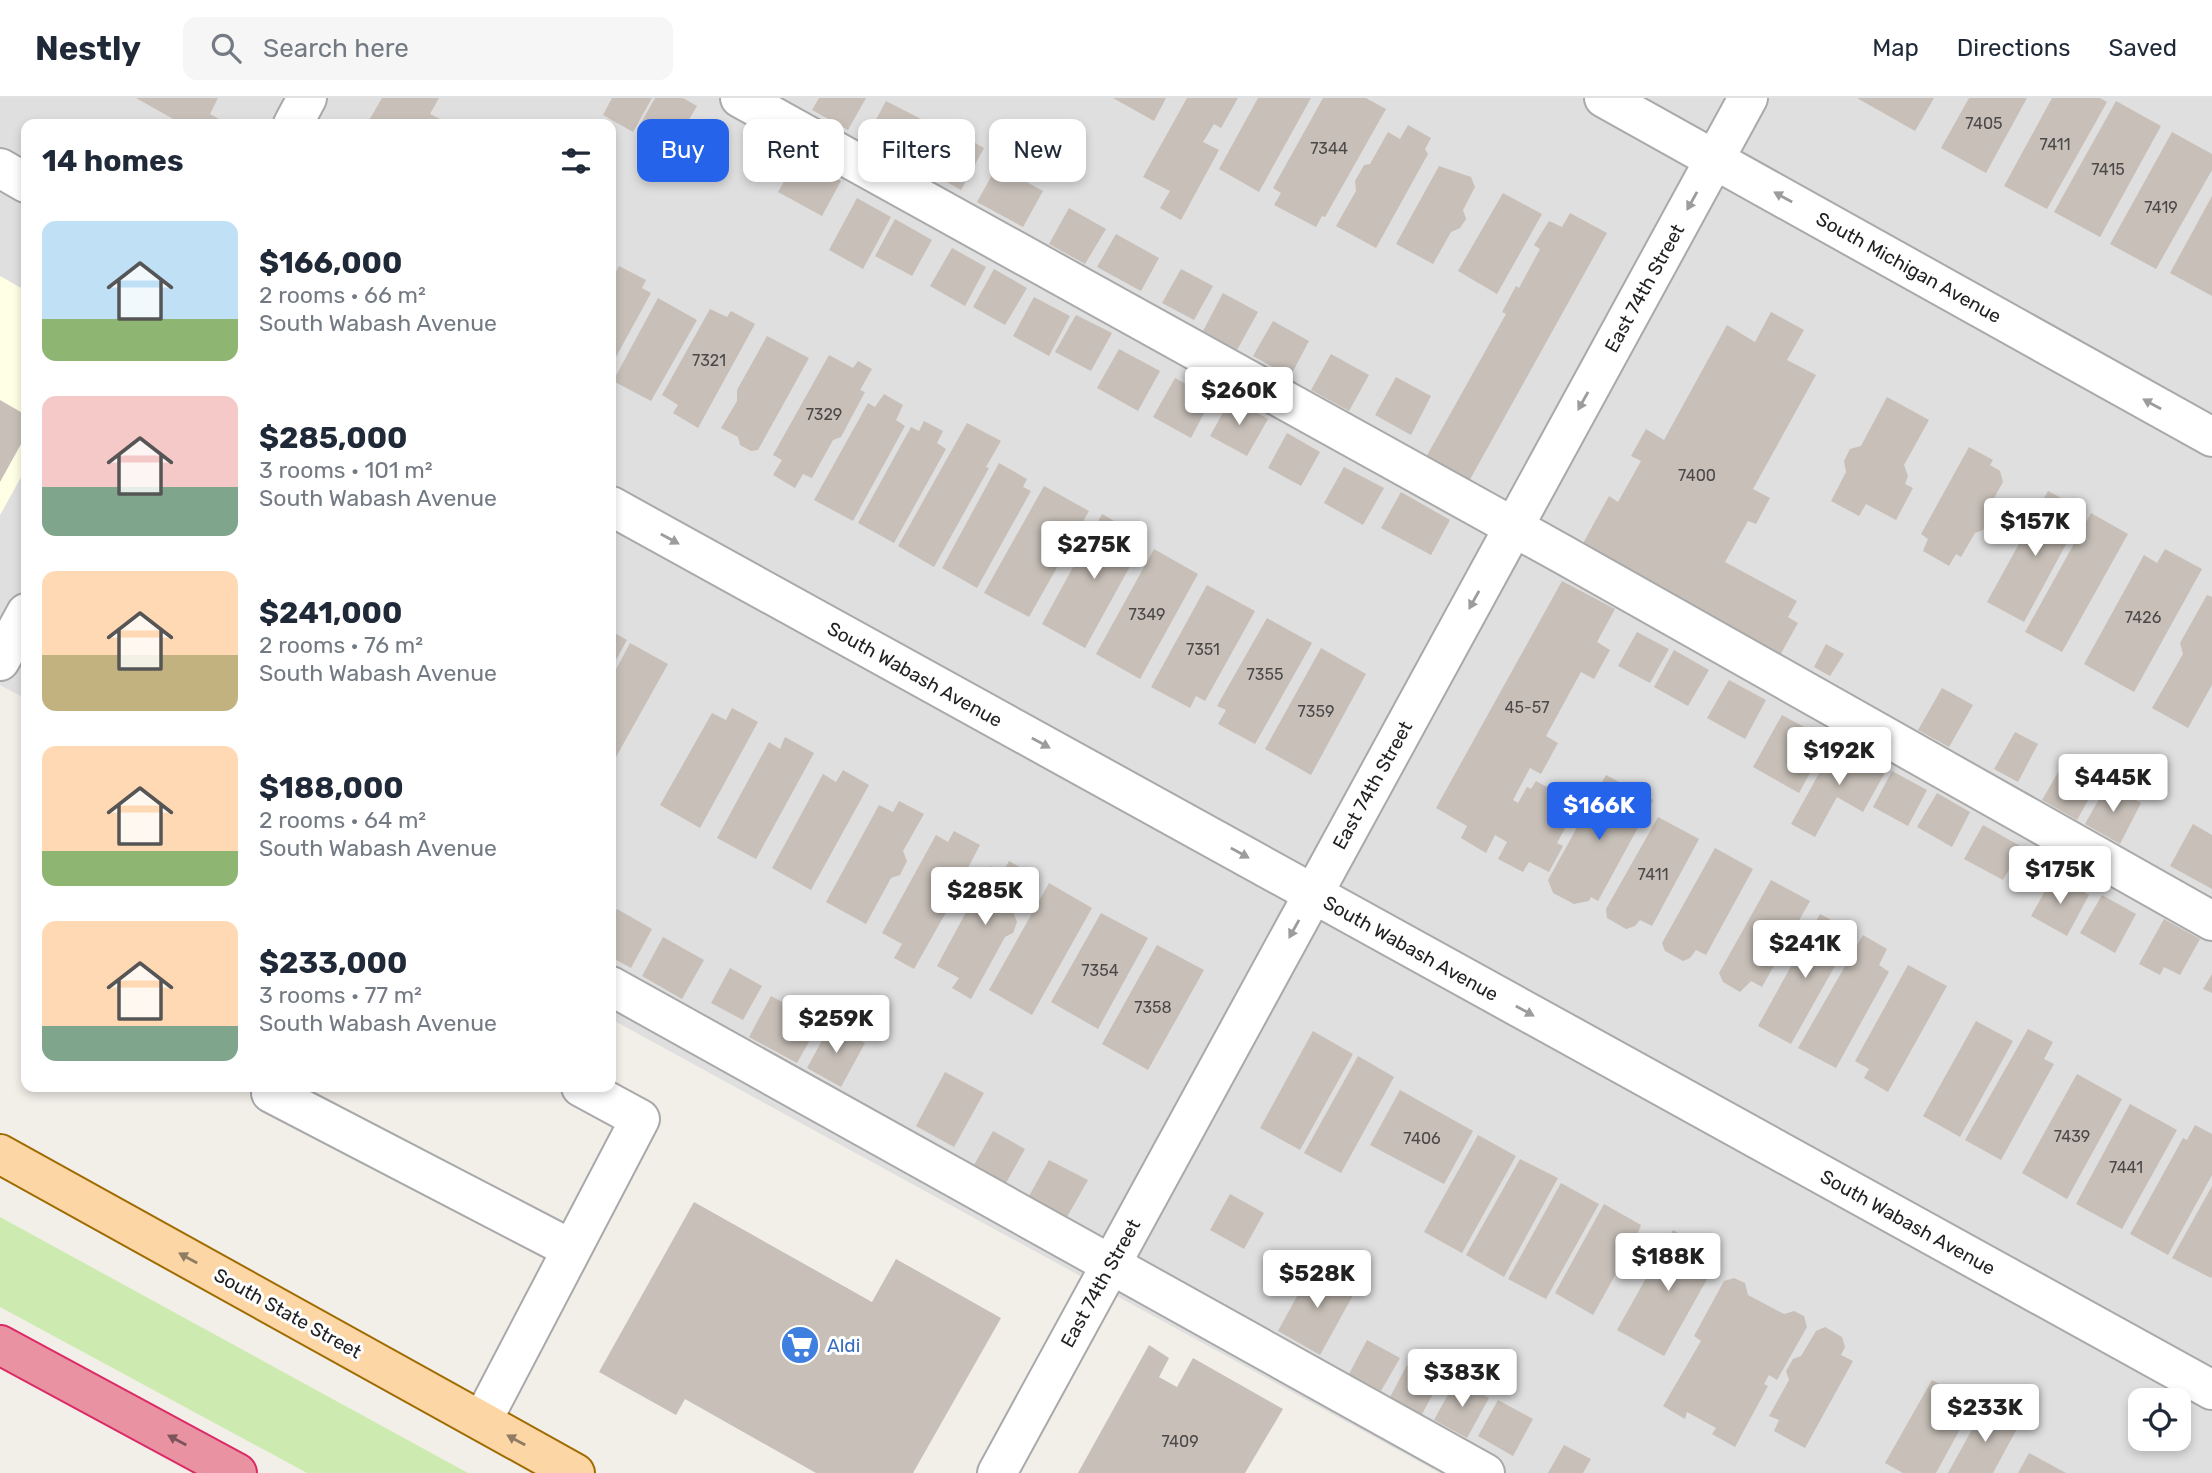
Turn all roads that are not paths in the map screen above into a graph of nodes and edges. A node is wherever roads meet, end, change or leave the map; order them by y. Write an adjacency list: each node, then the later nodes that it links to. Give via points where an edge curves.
1 (307, 98): 5 (street)
2 (740, 98): 11 (street)
3 (1604, 98): 6 (street, South Michigan Avenue)
4 (1748, 98): 6 (street, East 74th Street)
5 (295, 119)
6 (1715, 159): 9 (street, South Michigan Avenue, one-way to 6); 11 (street, East 74th Street, one-way to 11)
7 (0, 168): 8 (street)
8 (21, 180)
9 (2212, 438)
10 (616, 509): 14 (street, South Wabash Avenue, one-way to 14)
11 (1514, 527): 14 (street, East 74th Street, one-way to 14); 15 (street)
12 (21, 628): 13 (street)
13 (11, 658)
14 (1313, 894): 21 (street, East 74th Street, one-way to 21); 23 (street, South Wabash Avenue, one-way to 23)
15 (2212, 922)
16 (616, 989): 21 (street)
17 (272, 1092): 20 (street)
18 (590, 1092): 20 (street, via 640,1119)
19 (0, 1154): 24 (main road, South State Street, one-way to 19)
20 (570, 1249): 24 (street)
21 (1111, 1264): 27 (street, East 74th Street); 28 (street)
22 (0, 1345): 25 (highway, one-way to 22)
23 (2212, 1390)
24 (482, 1421): 26 (main road, South State Street, one-way to 24)
25 (237, 1473)
26 (575, 1473)
27 (997, 1473)
28 (1485, 1473)

